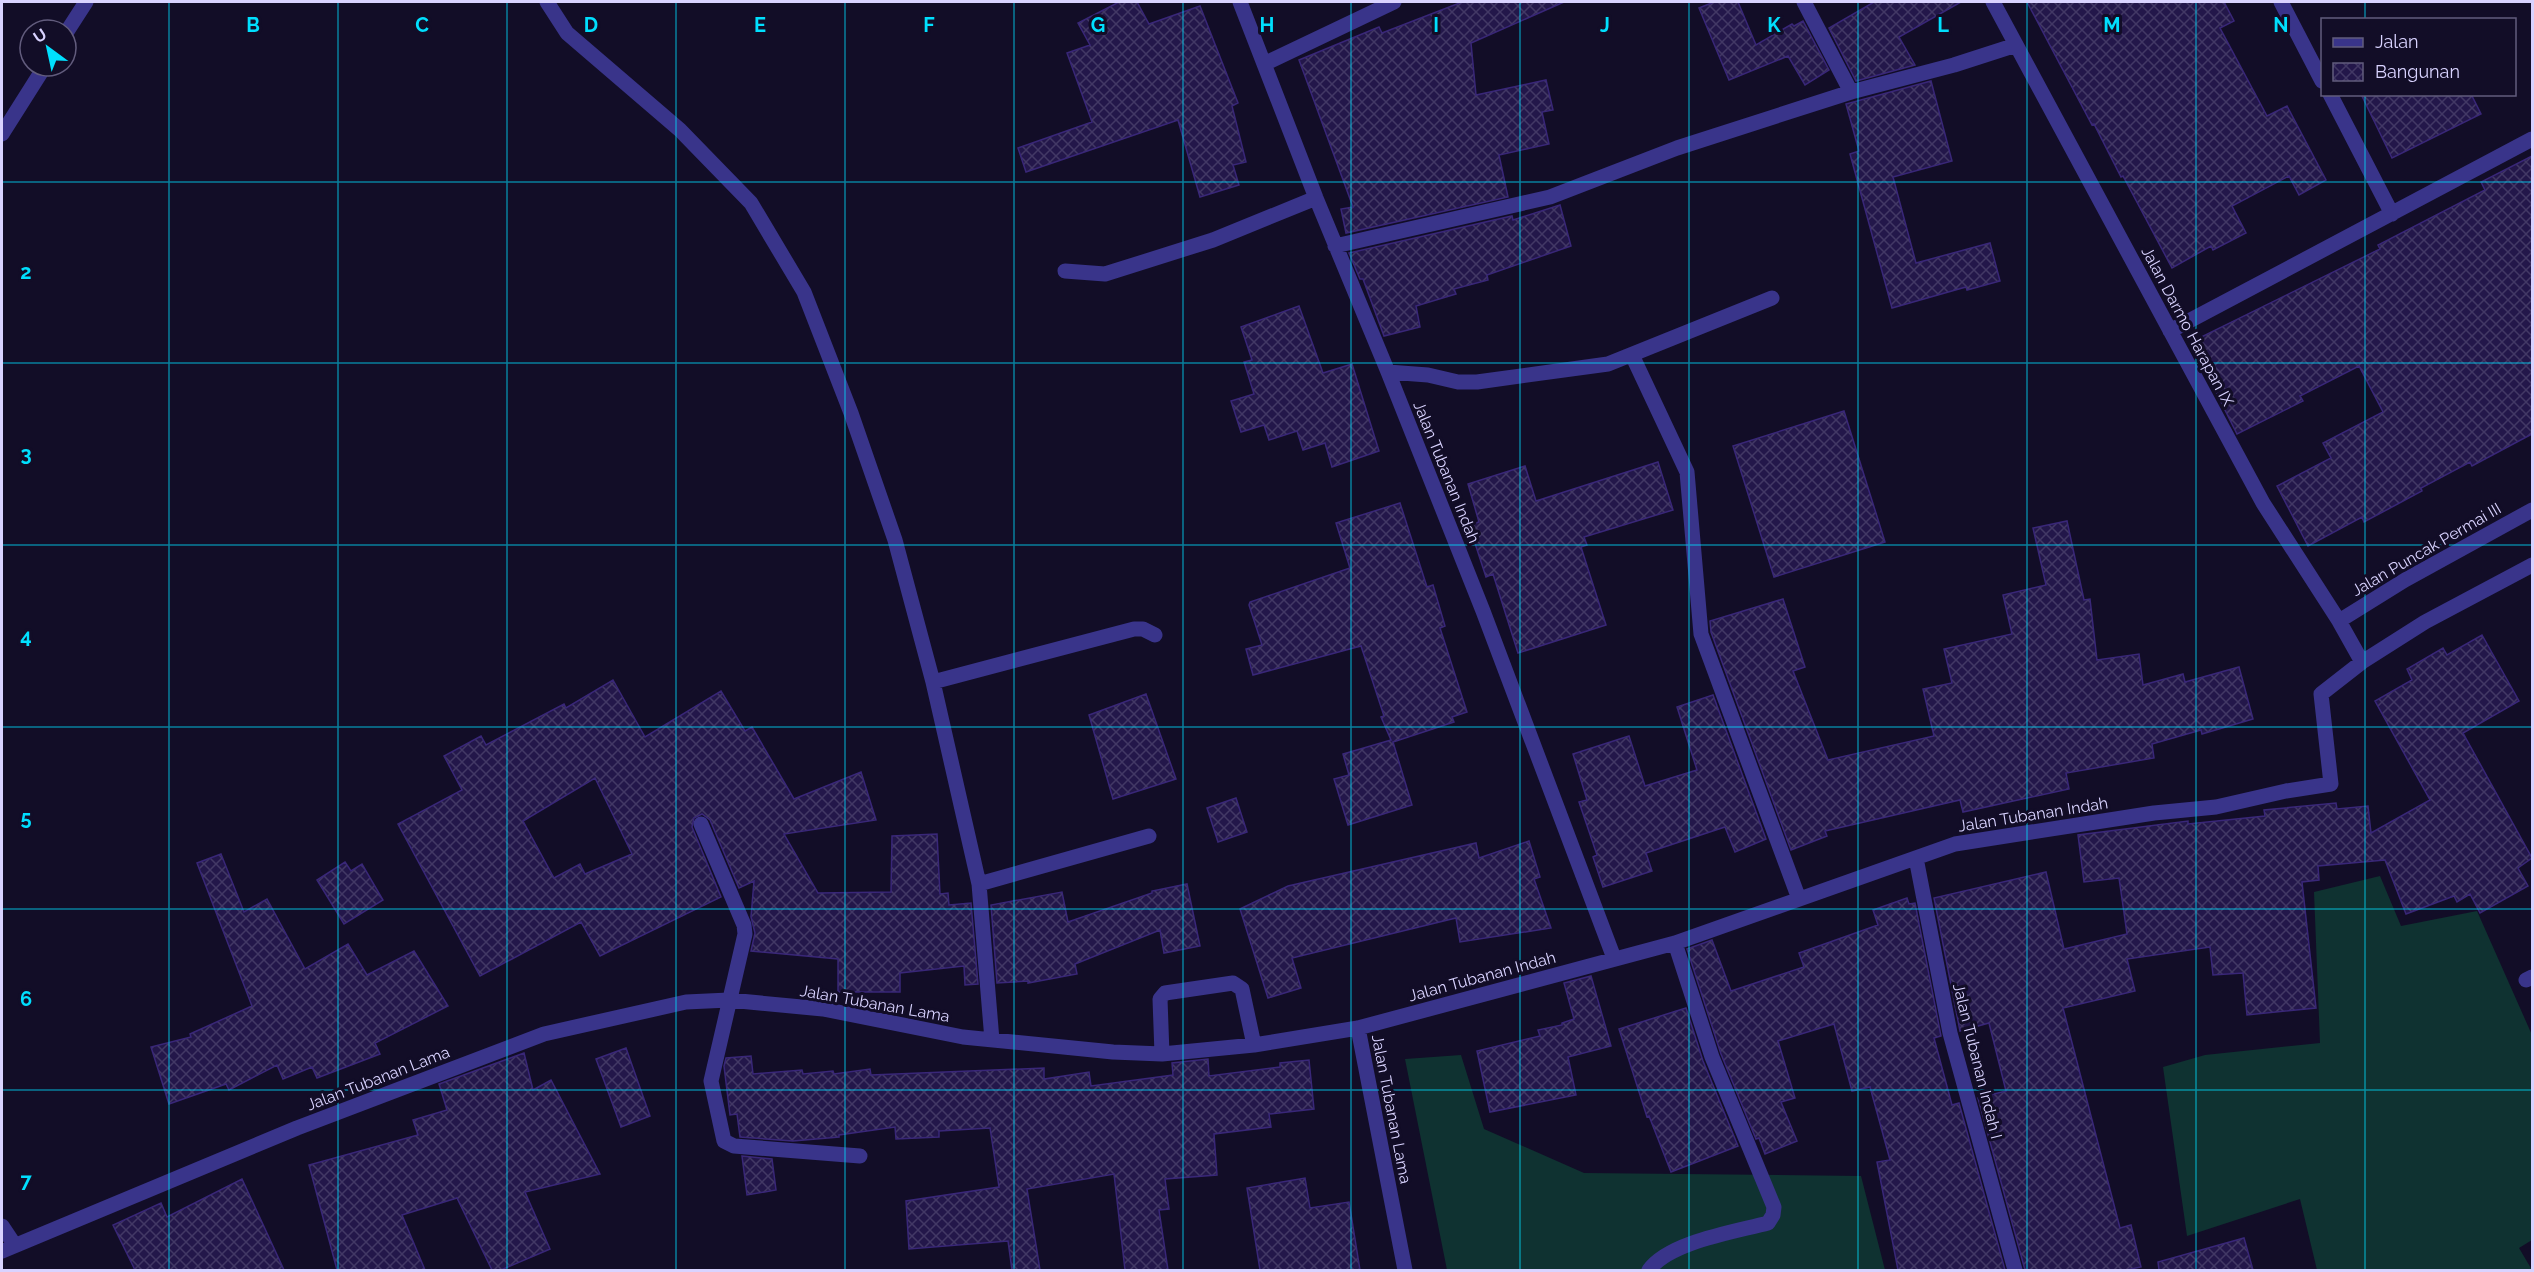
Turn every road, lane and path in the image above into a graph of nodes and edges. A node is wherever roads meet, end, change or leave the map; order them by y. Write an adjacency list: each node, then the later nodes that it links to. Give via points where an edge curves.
1 (86, 2): 8 (street)
2 (547, 2): 30 (street, via 567,33 680,130 751,202 804,292 895,540)
3 (1240, 2): 10 (street, Jalan Tubanan Indah)
4 (1394, 2): 10 (street)
5 (1804, 2): 13 (street)
6 (1994, 2): 9 (street, Jalan Darmo Harapan IX)
7 (2281, 2): 12 (street)
8 (76, 18)
9 (2016, 45): 13 (street); 22 (street, Jalan Darmo Harapan IX)
10 (1266, 63): 17 (street, Jalan Tubanan Indah)
11 (37, 78): 15 (street)
12 (2321, 79)
13 (1851, 92): 19 (street, via 1677,148 1550,197)
14 (2331, 96): 18 (street)
15 (2, 134)
16 (2532, 139): 18 (street)
17 (1316, 198): 19 (street, Jalan Tubanan Indah); 20 (street, via 1213,240 1105,274)
18 (2392, 214): 22 (street)
19 (1335, 246): 24 (street, Jalan Tubanan Indah)
20 (1065, 272)
21 (1772, 298): 23 (street)
22 (2170, 331): 27 (street, Jalan Darmo Harapan IX, via 2263,503)
23 (1632, 355): 24 (street, via 1608,364 1477,382); 35 (street, via 1687,472 1701,634)
24 (1388, 372): 37 (street, Jalan Tubanan Indah)
25 (2532, 510): 27 (street, Jalan Puncak Permai III)
26 (2532, 565): 29 (street, via 2425,622)
27 (2339, 621): 29 (street, Jalan Darmo Harapan IX)
28 (1155, 635): 30 (street, via 1134,629)
29 (2362, 662): 33 (street, Jalan Tubanan Indah, via 2320,694 2331,783 2216,807 1955,844)
30 (933, 682): 34 (street)
31 (701, 824): 38 (street, via 744,925 740,962)
32 (1149, 836): 34 (street)
33 (1916, 858): 35 (street, Jalan Tubanan Indah); 48 (street, Jalan Tubanan Indah I, via 1950,1033)
34 (980, 884): 40 (street)
35 (1799, 899): 36 (street, Jalan Tubanan Indah)
36 (1675, 942): 37 (street, Jalan Tubanan Indah); 47 (street, via 1712,1057 1774,1207 1768,1222 1681,1247 1656,1261)
37 (1614, 958): 39 (street, Jalan Tubanan Indah)
38 (729, 1000): 40 (street, Jalan Tubanan Lama, via 823,1009); 43 (street, via 711,1081 724,1141 734,1146); 45 (street, Jalan Tubanan Lama, via 686,1002 544,1034 297,1128)
39 (1358, 1028): 41 (street, Jalan Tubanan Lama); 46 (street, Jalan Tubanan Lama)
40 (992, 1040): 42 (street, Jalan Tubanan Lama)
41 (1254, 1045): 42 (street, Jalan Tubanan Lama); 42 (street, via 1242,989 1233,983 1165,993 1160,999)
42 (1162, 1054)
43 (860, 1156)
44 (2, 1226): 45 (street)
45 (8, 1247)
46 (1405, 1270)
47 (1649, 1270)
48 (2015, 1270)

